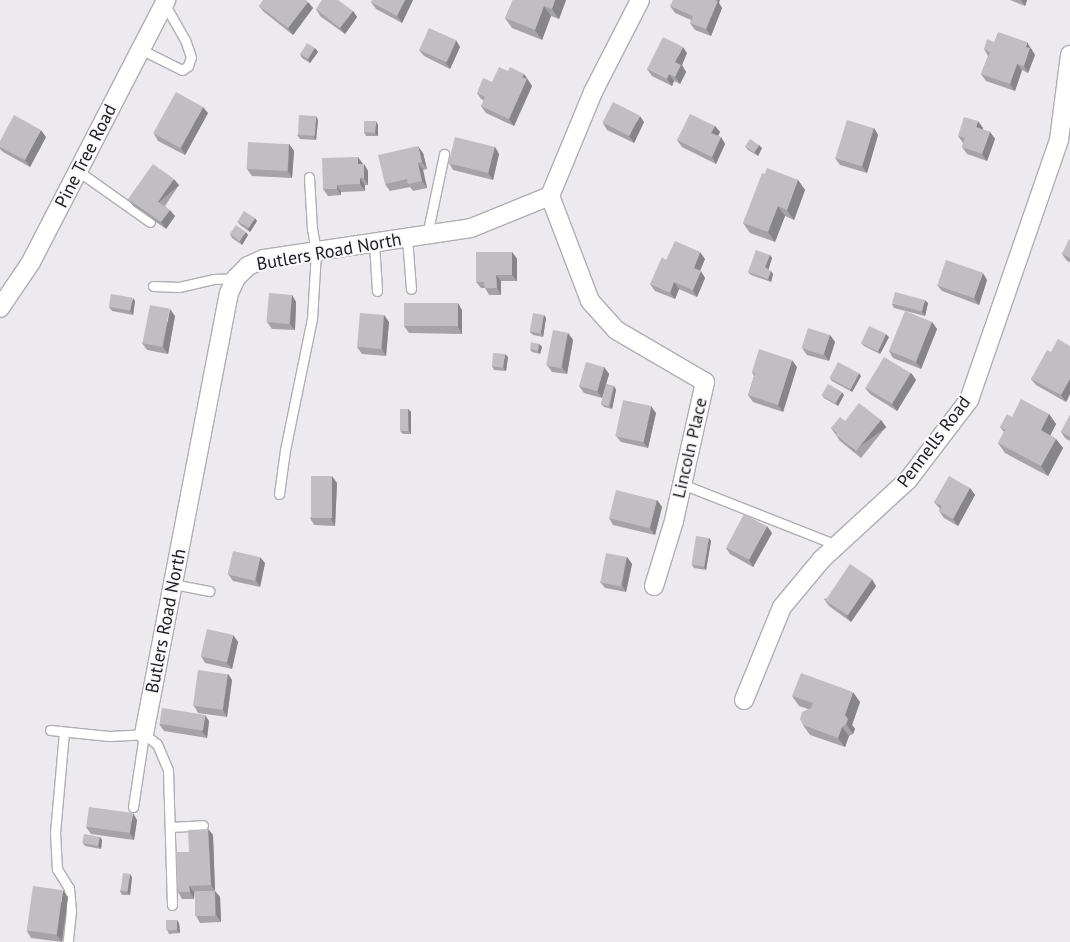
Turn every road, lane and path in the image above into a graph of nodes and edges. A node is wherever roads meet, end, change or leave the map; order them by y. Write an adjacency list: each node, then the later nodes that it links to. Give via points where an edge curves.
1 (640, 0): 8 (street, via 593,92)
2 (165, 2): 3 (street, Pine Tree Road); 3 (lane, via 185,40 191,57 188,66 182,70)
3 (140, 49): 6 (street, Pine Tree Road)
4 (1070, 55): 21 (street, Pennells Road, via 1059,140 969,400 908,480)
5 (444, 154): 10 (lane)
6 (78, 171): 9 (lane); 18 (street, Pine Tree Road, via 31,262)
7 (310, 177): 13 (lane)
8 (550, 196): 10 (street, Butlers Road North, via 471,228); 19 (street, Lincoln Place, via 590,301 616,330 705,382)
9 (150, 222)
10 (427, 235): 11 (street, Butlers Road North)
11 (407, 238): 12 (street, Butlers Road North); 16 (lane)
12 (374, 243): 13 (street, Butlers Road North); 17 (lane)
13 (316, 252): 14 (street, Butlers Road North, via 264,259 248,266); 20 (lane, via 312,319)
14 (236, 278): 15 (lane, via 213,278 179,287); 22 (street, Butlers Road North, via 229,293)
15 (153, 286)
16 (411, 289)
17 (377, 291)
18 (0, 308)
19 (682, 484): 21 (lane); 23 (street, Lincoln Place)
20 (279, 494)
21 (837, 545): 25 (street, Pennells Road, via 782,607)
22 (173, 584): 24 (lane); 28 (street, Butlers Road North)
23 (654, 586)
24 (209, 591)
25 (744, 700)
26 (50, 730): 27 (lane)
27 (64, 732): 28 (lane, via 109,736); 33 (lane, via 55,832 57,869 69,888)
28 (144, 734): 29 (lane); 31 (lane, via 156,744 168,770)
29 (132, 807)
30 (203, 826): 31 (lane)
31 (170, 827): 32 (lane)
32 (172, 905)
33 (68, 942)

